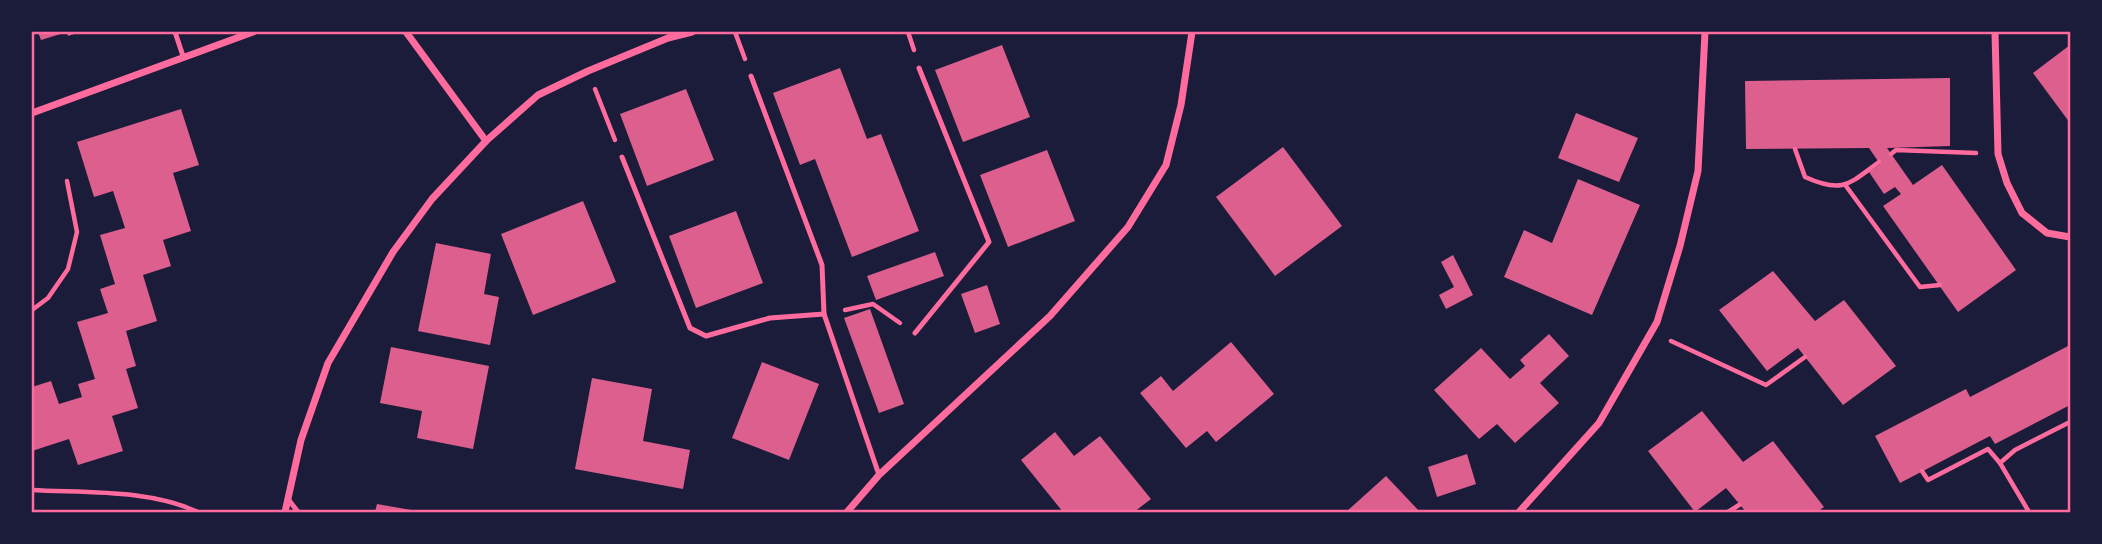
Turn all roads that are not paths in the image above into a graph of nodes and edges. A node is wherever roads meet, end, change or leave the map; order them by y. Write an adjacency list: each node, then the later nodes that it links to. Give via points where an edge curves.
1 (175, 32): 8 (lane)
2 (253, 32): 8 (street)
3 (406, 32): 12 (street)
4 (692, 32): 12 (street, via 668,38 538,95)
5 (1192, 32): 17 (street, via 1166,165 1128,227 1050,316)
6 (1705, 32): 22 (street, via 1698,171 1657,321 1599,423)
7 (1995, 32): 14 (street, via 1998,154 2007,183 2022,214 2048,233)
8 (183, 56): 11 (street)
9 (919, 68): 16 (lane, via 989,242)
10 (751, 76): 15 (lane, via 822,265)
11 (32, 113)
12 (486, 141): 18 (street, via 432,199 393,252 328,363 301,440)
13 (622, 157): 15 (lane, via 690,328 706,336 770,318)
14 (2070, 237)
15 (824, 314): 17 (lane)
16 (915, 333)
17 (880, 475): 21 (street)
18 (288, 499): 19 (street); 20 (lane)
19 (285, 513)
20 (298, 513)
21 (847, 513)
22 (1519, 513)

